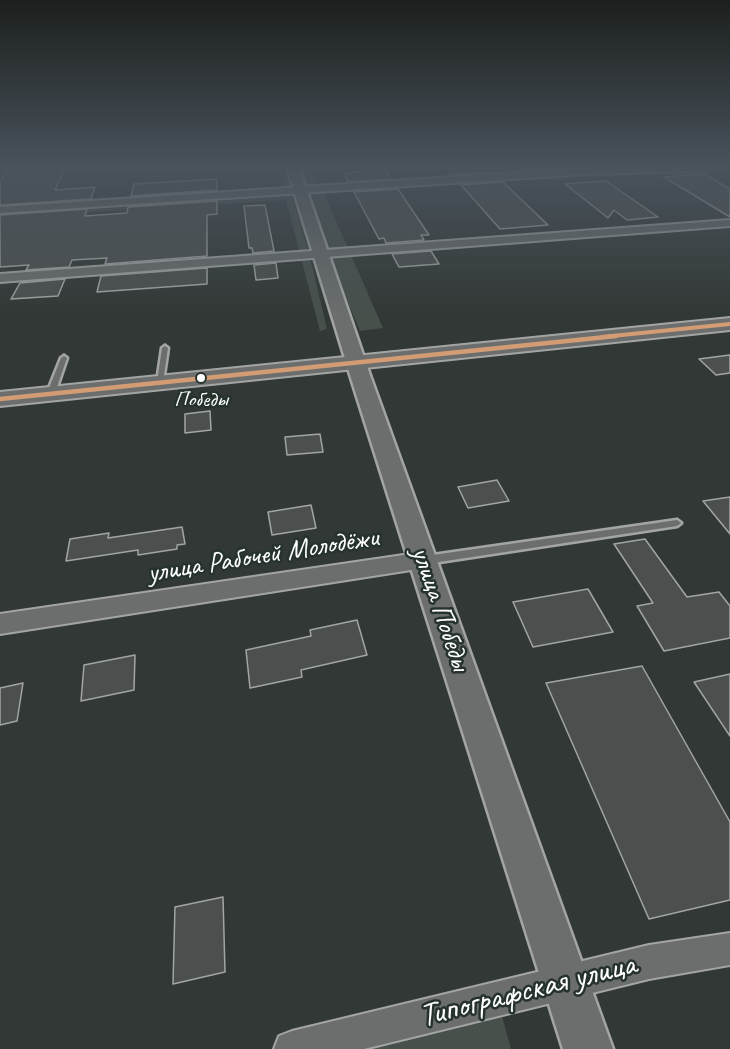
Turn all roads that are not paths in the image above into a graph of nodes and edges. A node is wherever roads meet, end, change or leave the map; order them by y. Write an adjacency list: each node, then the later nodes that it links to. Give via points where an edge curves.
1 (308, 217): 3 (main road, улица Победы)
2 (730, 223): 3 (street)
3 (319, 253): 4 (street); 8 (main road, улица Победы)
4 (0, 278)
5 (730, 324): 8 (main road)
6 (165, 348): 9 (lane)
7 (64, 358): 10 (lane)
8 (356, 361): 9 (main road); 13 (main road, улица Победы)
9 (160, 382): 10 (main road)
10 (51, 393): 11 (main road)
11 (0, 399)
12 (677, 523): 13 (lane, улица Рабочей Молодёжи)
13 (424, 560): 14 (street, улица Рабочей Молодёжи); 16 (main road, улица Победы)
14 (0, 624)
15 (730, 949): 16 (street, Типографская улица)
16 (565, 981): 17 (street, Типографская улица); 18 (main road, улица Победы)
17 (292, 1049)
18 (588, 1049)

